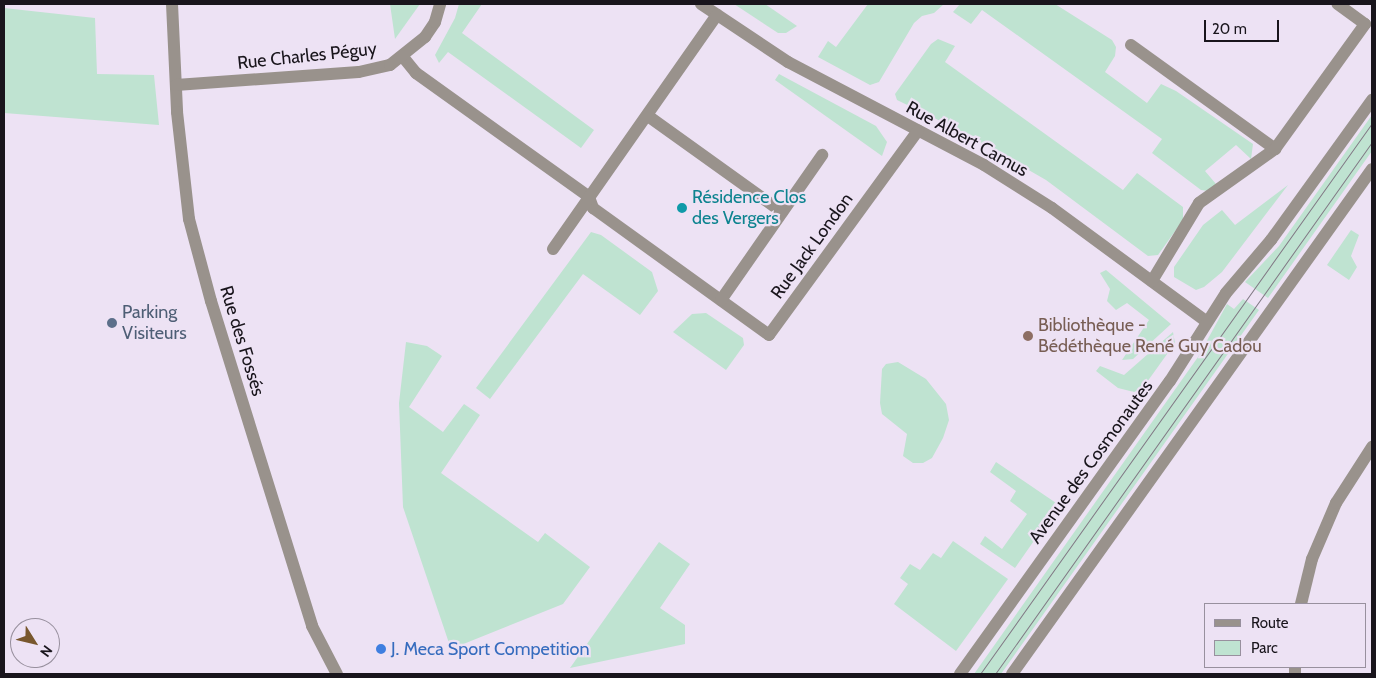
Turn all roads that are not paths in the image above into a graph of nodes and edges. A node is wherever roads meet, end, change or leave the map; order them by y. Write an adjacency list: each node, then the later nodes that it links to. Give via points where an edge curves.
1 (172, 4): 9 (street, Rue des Fossés)
2 (440, 4): 8 (street, Rue Charles Péguy, via 435,22 425,37)
3 (701, 4): 5 (street, Rue Albert Camus)
4 (1337, 4): 6 (street)
5 (717, 15): 11 (street); 12 (street, Rue Albert Camus, via 788,62)
6 (1369, 26): 13 (street)
7 (1131, 45): 13 (street)
8 (403, 57): 9 (street, Rue Charles Péguy, via 390,65 359,72); 16 (street, Rue Jack London, via 416,73)
9 (176, 85): 25 (street, Rue des Fossés, via 186,206 211,301 312,626)
10 (1372, 100): 21 (street, Avenue des Cosmonautes, via 1271,240)
11 (648, 116): 16 (street); 17 (street)
12 (918, 131): 19 (street, Rue Albert Camus, via 984,165 1037,198); 20 (street, Rue Jack London, via 769,335)
13 (1275, 149): 19 (street, via 1199,203)
14 (822, 156): 17 (street)
15 (1372, 169): 24 (street)
16 (589, 197): 18 (street); 20 (street, Rue Jack London, via 593,208)
17 (782, 212): 20 (street)
18 (552, 249)
19 (1152, 281): 21 (street, Rue Albert Camus)
20 (721, 300)
21 (1206, 321): 26 (street, Avenue des Cosmonautes, via 1170,381)
22 (1372, 447): 23 (street, via 1336,502 1312,559)
23 (1301, 603)
24 (1015, 673)
25 (337, 674)
26 (960, 674)

